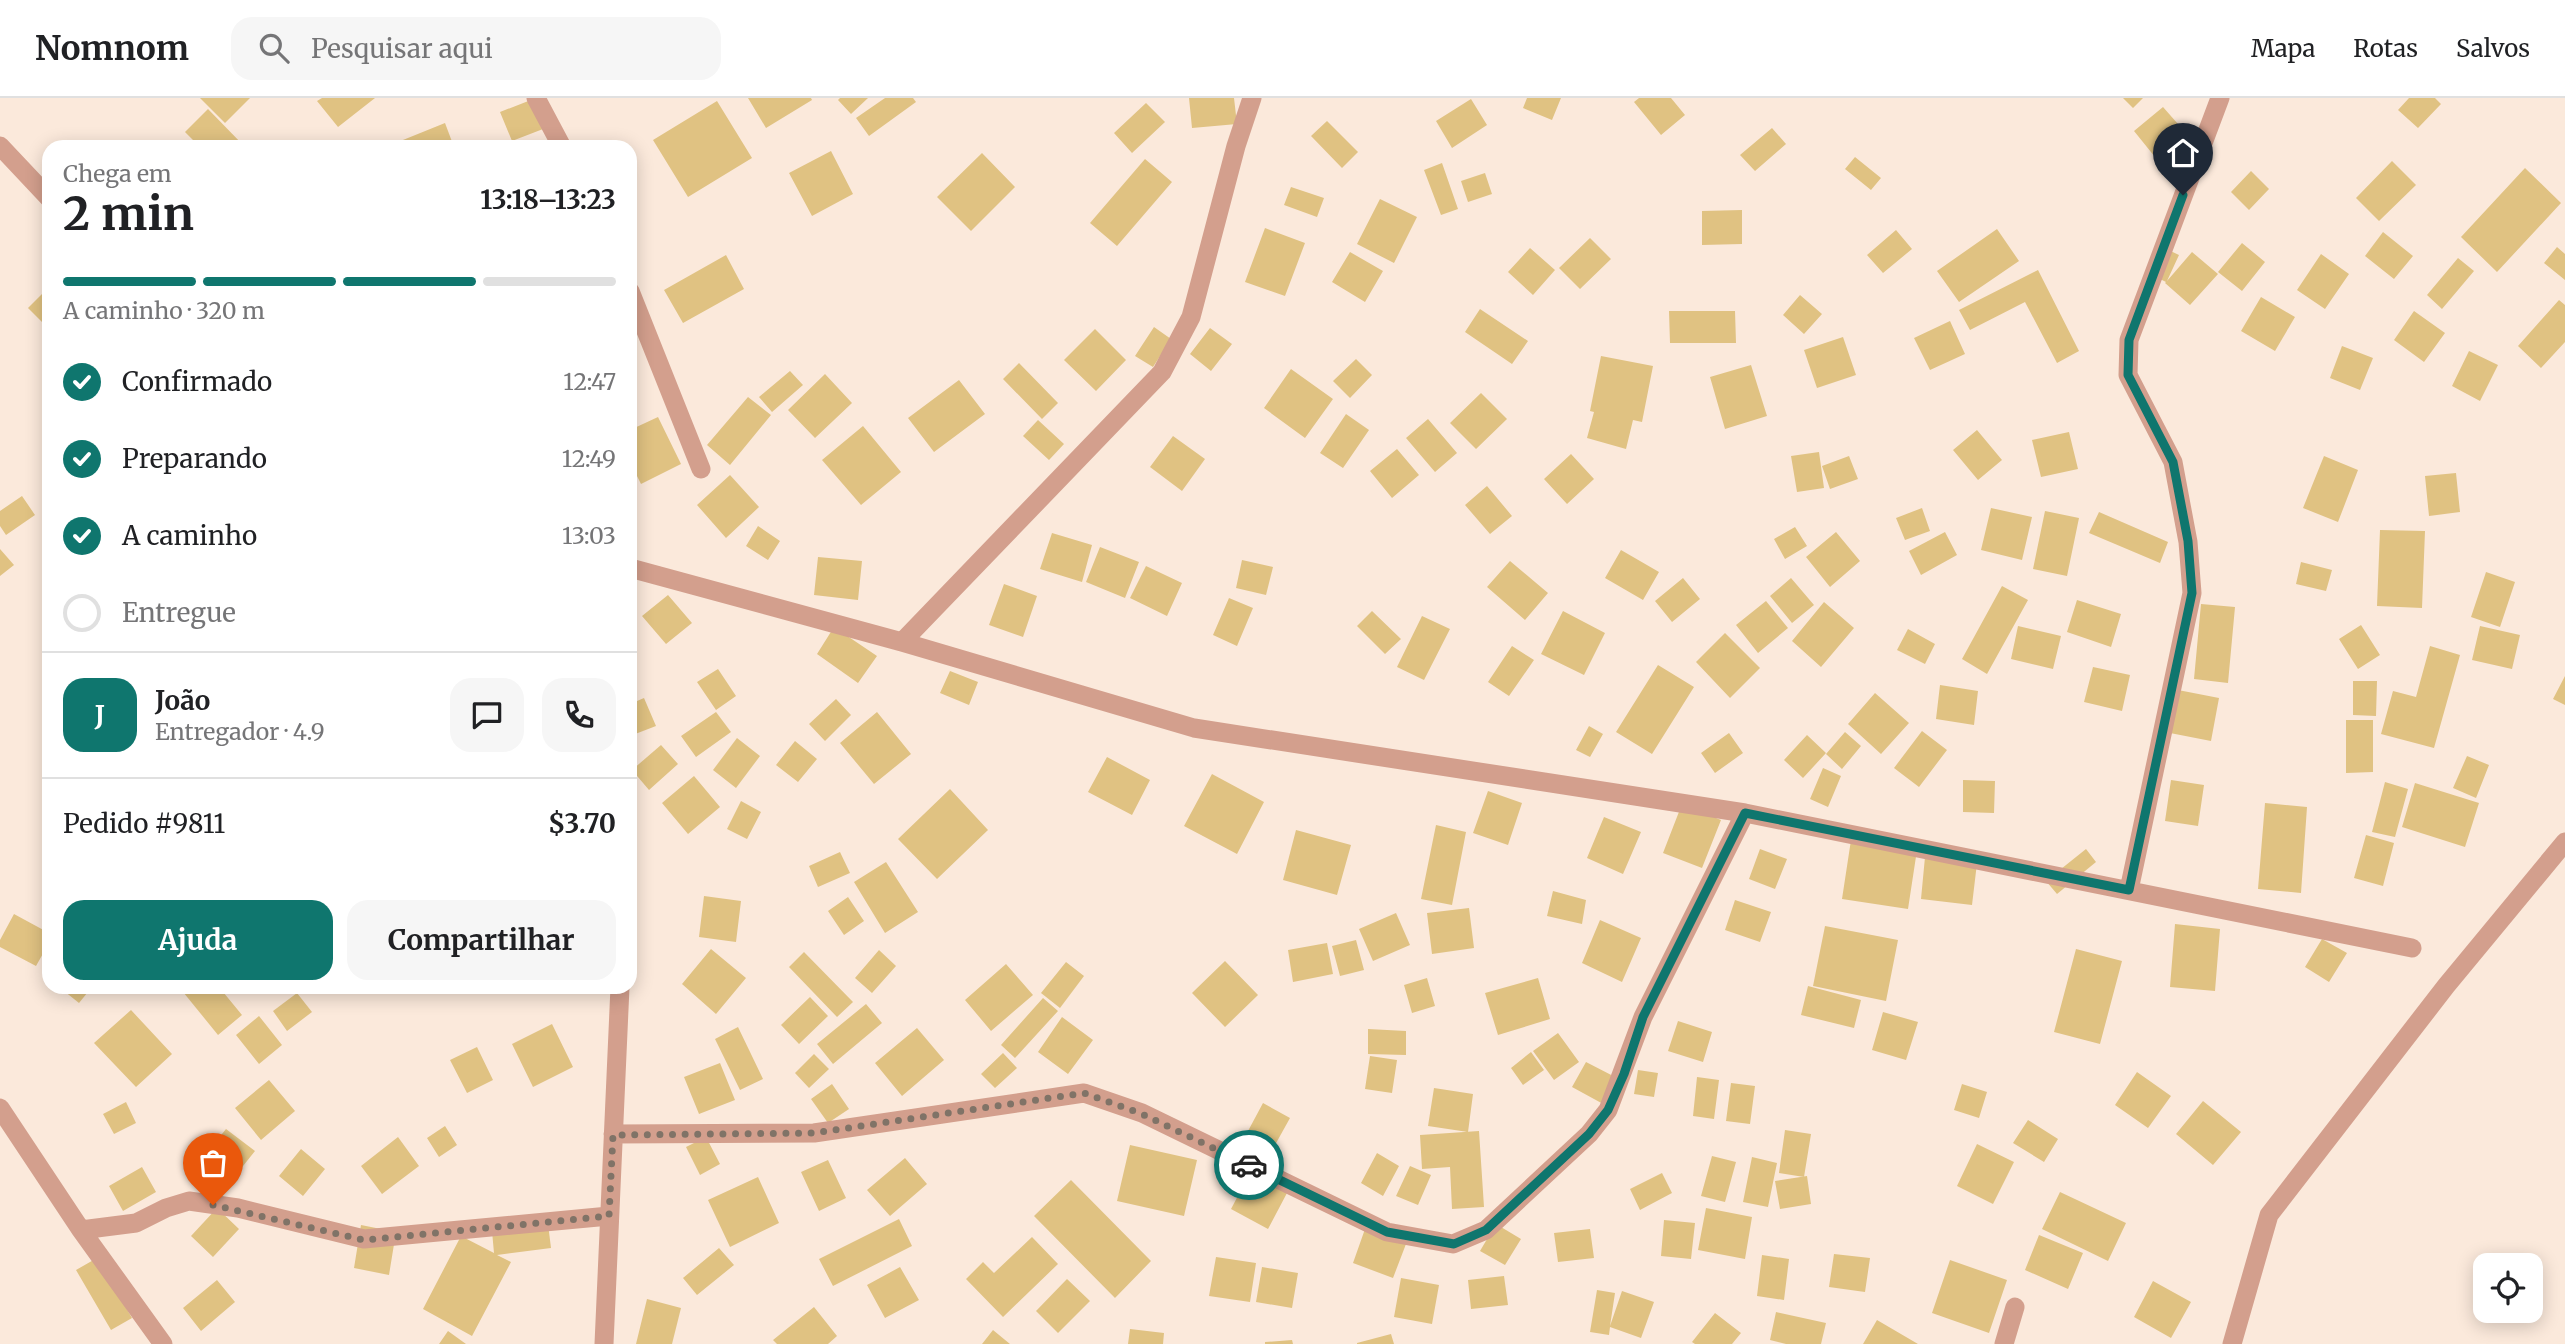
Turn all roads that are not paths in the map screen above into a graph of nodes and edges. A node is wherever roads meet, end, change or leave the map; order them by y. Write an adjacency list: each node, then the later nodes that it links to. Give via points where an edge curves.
1 (536, 98): 4 (street)
2 (1252, 98): 10 (street, via 1191,317 1162,372)
3 (2220, 98): 13 (street, via 2129,340 2128,375 2173,462 2188,541 2192,593)
4 (557, 140)
5 (0, 146): 6 (street)
6 (42, 191)
7 (637, 309): 8 (street)
8 (701, 470)
9 (637, 570): 10 (street)
10 (902, 642): 11 (street, via 1195,727)
11 (1745, 813): 13 (street); 17 (street, via 1643,1017 1608,1110 1589,1134 1486,1230 1454,1244 1387,1232 1142,1114 1084,1093 814,1133)
12 (2565, 842): 24 (street, via 2446,986 2269,1215)
13 (2129, 890): 14 (street)
14 (2413, 948)
15 (620, 994): 17 (street)
16 (0, 1108): 19 (street)
17 (613, 1135): 18 (street)
18 (609, 1216): 19 (street, via 364,1240 238,1208 189,1201 136,1223); 22 (street)
19 (81, 1230): 21 (street)
20 (2015, 1307): 23 (street)
21 (163, 1344)
22 (604, 1344)
23 (2004, 1344)
24 (2232, 1344)

